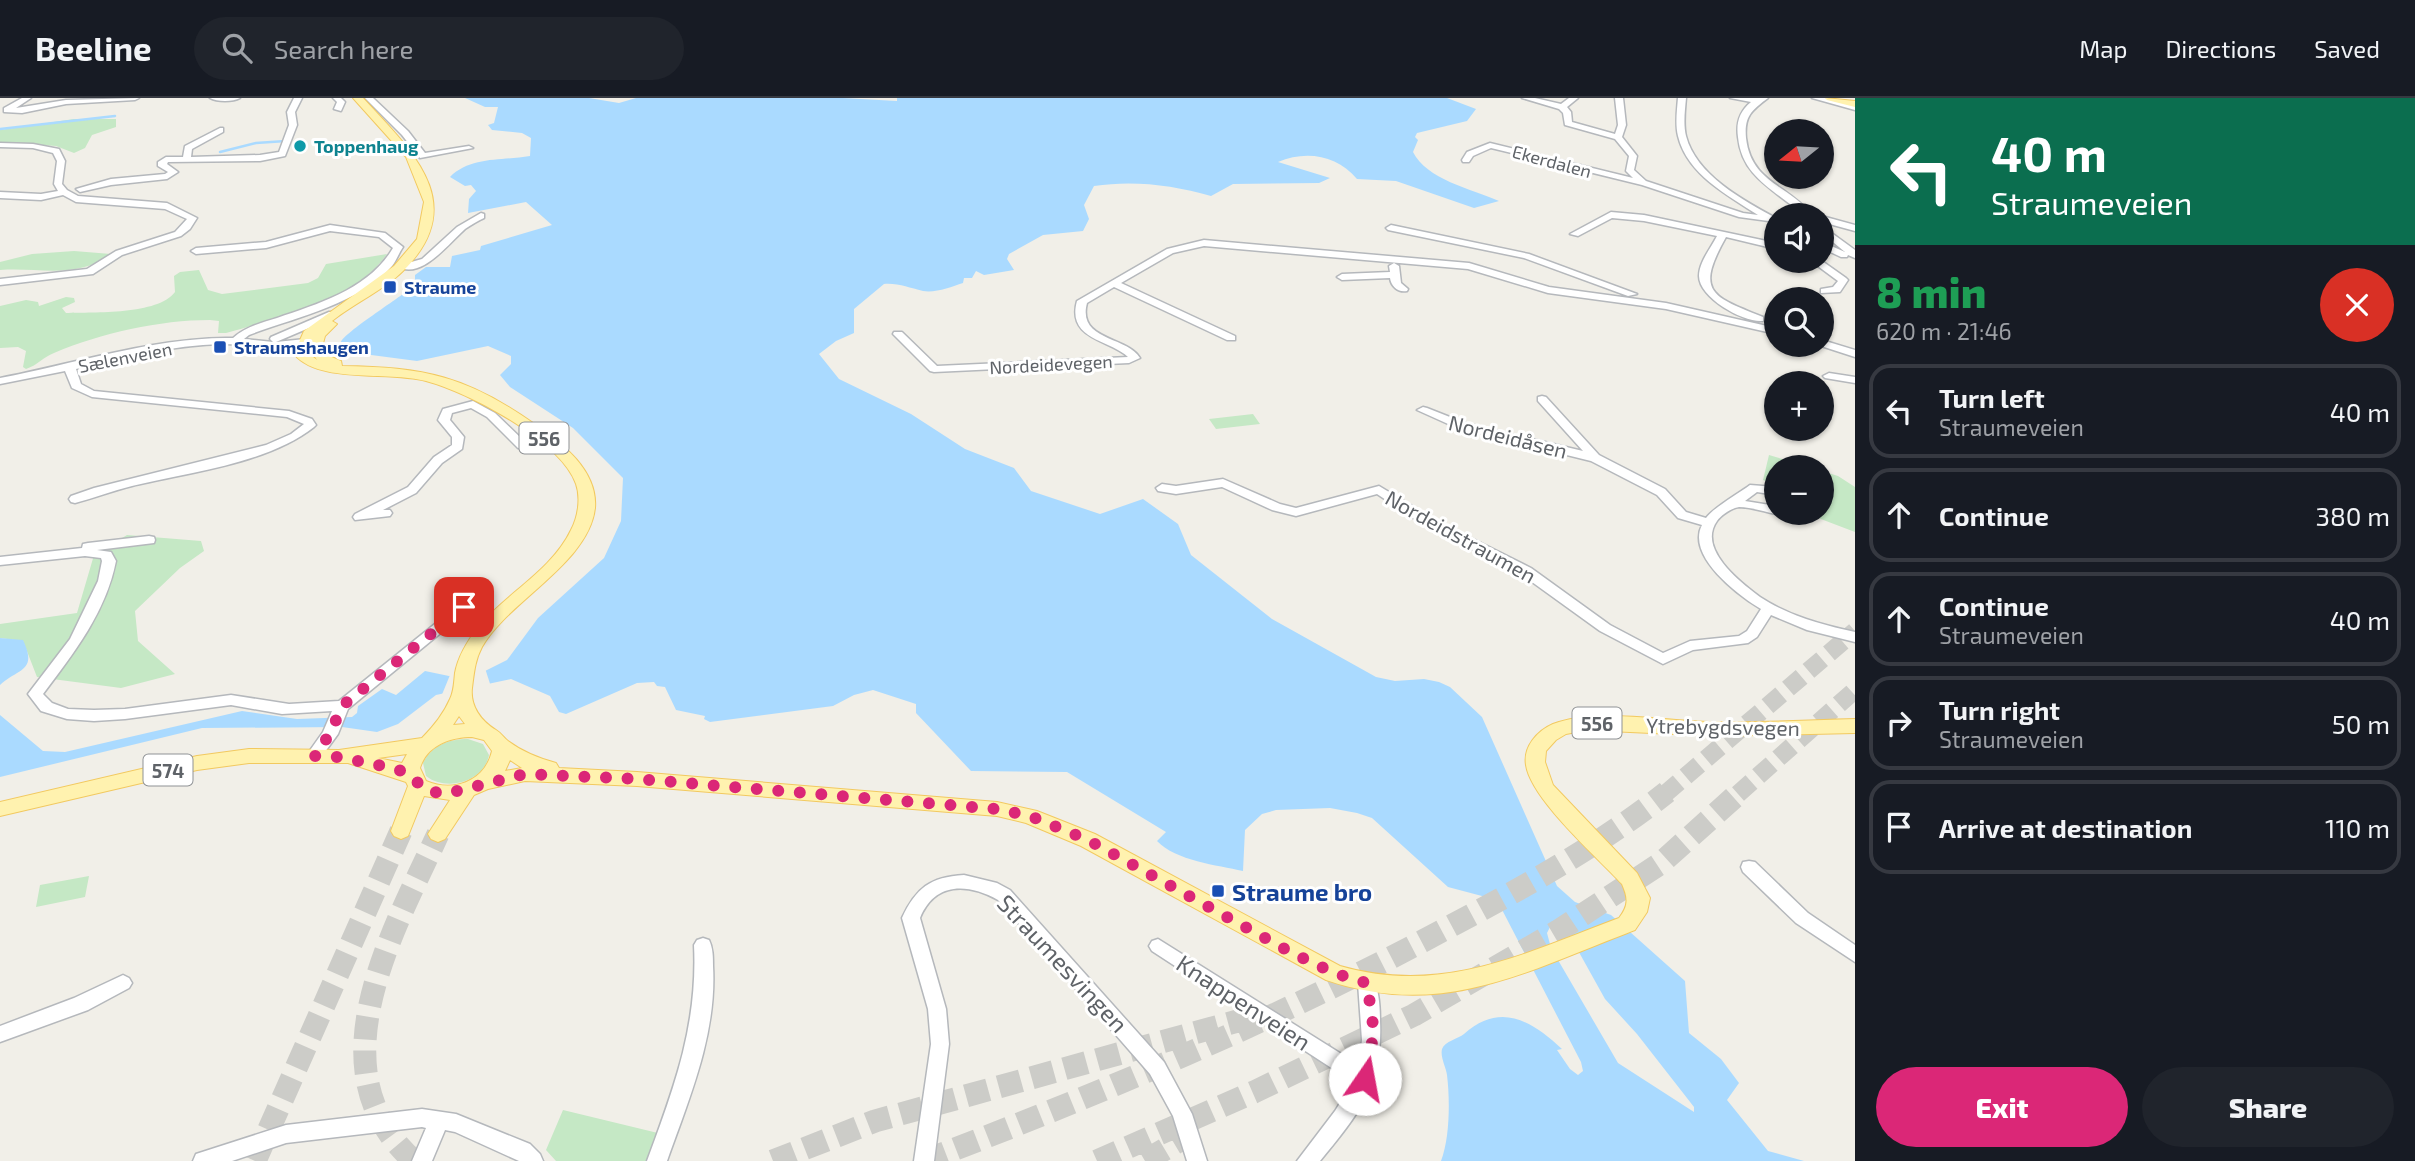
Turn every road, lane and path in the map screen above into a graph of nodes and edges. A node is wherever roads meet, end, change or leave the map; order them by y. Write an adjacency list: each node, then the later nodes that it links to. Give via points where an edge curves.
1 (27, 98): 2 (street, via 8,110)
2 (135, 98)
3 (214, 98): 4 (street)
4 (236, 98)
5 (298, 98): 24 (street, via 290,112 293,125 282,154)
6 (337, 98): 19 (street, via 341,102)
7 (358, 98): 45 (main road, via 404,142 423,173 429,214 425,230)
8 (369, 98): 23 (street, via 423,156)
9 (1526, 98): 18 (street)
10 (1574, 98): 18 (street)
11 (1619, 98): 21 (street, via 1622,125)
12 (1682, 98): 31 (street, via 1682,137 1697,164)
13 (1734, 98): 16 (street)
14 (1816, 98): 17 (street)
15 (1830, 98): 17 (main road)
16 (1761, 100): 30 (street, via 1741,120 1748,166)
17 (1855, 106)
18 (1562, 107): 21 (street, Ekerdalen, via 1568,124)
19 (338, 109)
20 (220, 130): 24 (street, via 188,148)
21 (1618, 137): 26 (street, via 1633,156 1630,171)
22 (0, 145): 28 (street, via 56,151 61,161 57,179)
23 (468, 148)
24 (187, 158): 27 (street, via 161,162 173,170 167,176)
25 (1466, 160): 26 (street, Ekerdalen, via 1490,145)
26 (1643, 183): 33 (street, Ekerdalen)
27 (80, 189)
28 (65, 192): 29 (street, via 41,197); 49 (street, via 88,202 167,206 192,218 178,234 119,253 90,272)
29 (0, 195)
30 (1793, 203)
31 (1764, 214)
32 (481, 216): 45 (street, via 466,222 425,263)
33 (1764, 219)
34 (1834, 222): 36 (street)
35 (1391, 228): 54 (street, Nordeidevegen, via 1526,256)
36 (1855, 228)
37 (1575, 234): 38 (street, via 1611,215)
38 (1723, 234): 40 (street); 56 (street, via 1704,272 1707,288 1724,303)
39 (1834, 240): 43 (street)
40 (1764, 243)
41 (1834, 249): 43 (street)
42 (196, 251): 62 (street, via 271,244 330,228 382,235 398,247 383,270 356,288 245,332)
43 (1855, 257)
44 (1393, 260): 47 (street); 50 (street, Nordeidevegen, via 1204,243 1170,251); 54 (street, Nordeidevegen, via 1469,266 1548,290)
45 (402, 266): 53 (main road)
46 (1833, 273): 52 (street, via 1843,280)
47 (1394, 275): 48 (street); 51 (street)
48 (1342, 277)
49 (0, 282)
50 (1114, 284): 58 (street, Nordeidevegen, via 1082,301 1077,309 1086,328 1132,353 1135,358 1129,360 934,369); 59 (street)
51 (1403, 289)
52 (1834, 290)
53 (368, 293): 55 (main road); 61 (main road)
54 (1666, 306): 57 (street, Nordeidevegen)
55 (333, 314): 60 (street); 61 (main road)
56 (1764, 323)
57 (1764, 326)
58 (898, 334)
59 (1231, 338)
60 (275, 339): 61 (street, Sælenveien); 63 (street, Sælenveien)
61 (307, 341): 63 (street, Sælenveien); 72 (main road, 556, via 304,359 314,365 422,375 466,388 487,397)
62 (235, 342): 63 (street, Sælenveien); 66 (street, Sælenveien, via 183,346)
63 (250, 342)
64 (1834, 347): 65 (street)
65 (1855, 354)
66 (70, 368): 69 (street, Sælenveien); 76 (street, via 75,386 92,394 289,414 310,425 302,434 261,451 124,482)
67 (1834, 377): 68 (street)
68 (1855, 380)
69 (0, 381)
70 (1542, 399): 73 (street, Nordeidåsen)
71 (1423, 410): 73 (street, Nordeidåsen, via 1461,426)
72 (541, 435): 79 (street, via 522,445 473,404 444,414 458,437 455,449 438,460 412,490 359,517); 87 (main road, 556, via 566,455 582,478 587,499 582,524 560,558 487,627 469,655)
73 (1595, 458): 80 (street, Nordeidåsen, via 1661,492 1682,515)
74 (1161, 488): 85 (street, Nordeidstraumen, via 1223,483 1296,512 1379,490 1432,524 1526,571 1605,628 1663,659 1690,646 1743,640 1764,613)
75 (1764, 489): 77 (street, via 1754,488)
76 (75, 499)
77 (1735, 503): 78 (street); 80 (street, via 1715,510)
78 (1764, 508)
79 (386, 513)
80 (1706, 522): 85 (street, via 1707,550 1717,565)
81 (149, 540): 82 (street)
82 (44, 556): 83 (street); 88 (street, via 97,552 109,561 76,641 35,694 43,705 108,716 231,699)
83 (0, 561)
84 (448, 602): 88 (street, via 480,595)
85 (1772, 610): 86 (street, via 1816,629)
86 (1855, 637)
87 (460, 696): 90 (main road, 556, via 470,718); 91 (main road, 556)
88 (338, 717): 93 (street)
89 (1855, 726): 106 (main road, Ytrebygdsvegen / 556, via 1716,729 1587,723 1559,728 1541,740 1534,762 1545,789 1618,863 1639,898 1627,924 1476,979 1429,987)
90 (484, 732): 91 (main road, via 465,730); 92 (main road, 556)
91 (430, 741): 94 (main road, 574); 96 (main road, 556, via 412,760)
92 (500, 745): 95 (main road, 556, via 529,763); 97 (main road, via 499,764)
93 (314, 756): 94 (main road, 574); 98 (main road, 574, via 248,756 197,763)
94 (339, 757): 96 (main road, 574, via 377,764)
95 (589, 778): 97 (main road, 556, via 525,774); 106 (main road, 556, via 950,804 1030,816 1088,840 1303,958)
96 (414, 781): 97 (main road, 556, via 445,794); 99 (main road)
97 (474, 787): 100 (main road)
98 (0, 809)
99 (401, 831)
100 (438, 834)
101 (1749, 867): 104 (street, via 1802,918)
102 (703, 945): 113 (street, via 707,986 703,1022)
103 (1158, 946): 108 (street, Knappenveien)
104 (1855, 955)
105 (123, 983): 107 (street)
106 (1367, 983): 108 (street, via 1374,1032)
107 (0, 1034)
108 (1365, 1079): 116 (street, via 1354,1105)
109 (439, 1121): 110 (street, via 422,1118 286,1134); 111 (street); 112 (street, via 456,1123 523,1151)
110 (203, 1161)
111 (422, 1161)
112 (533, 1161)
113 (657, 1161)
114 (924, 1161): 115 (street, Straumesvingen, via 940,1044 937,1009 911,918 914,905 936,886 974,881 1003,895 1157,1068 1182,1114)
115 (1197, 1161)
116 (1307, 1161)

